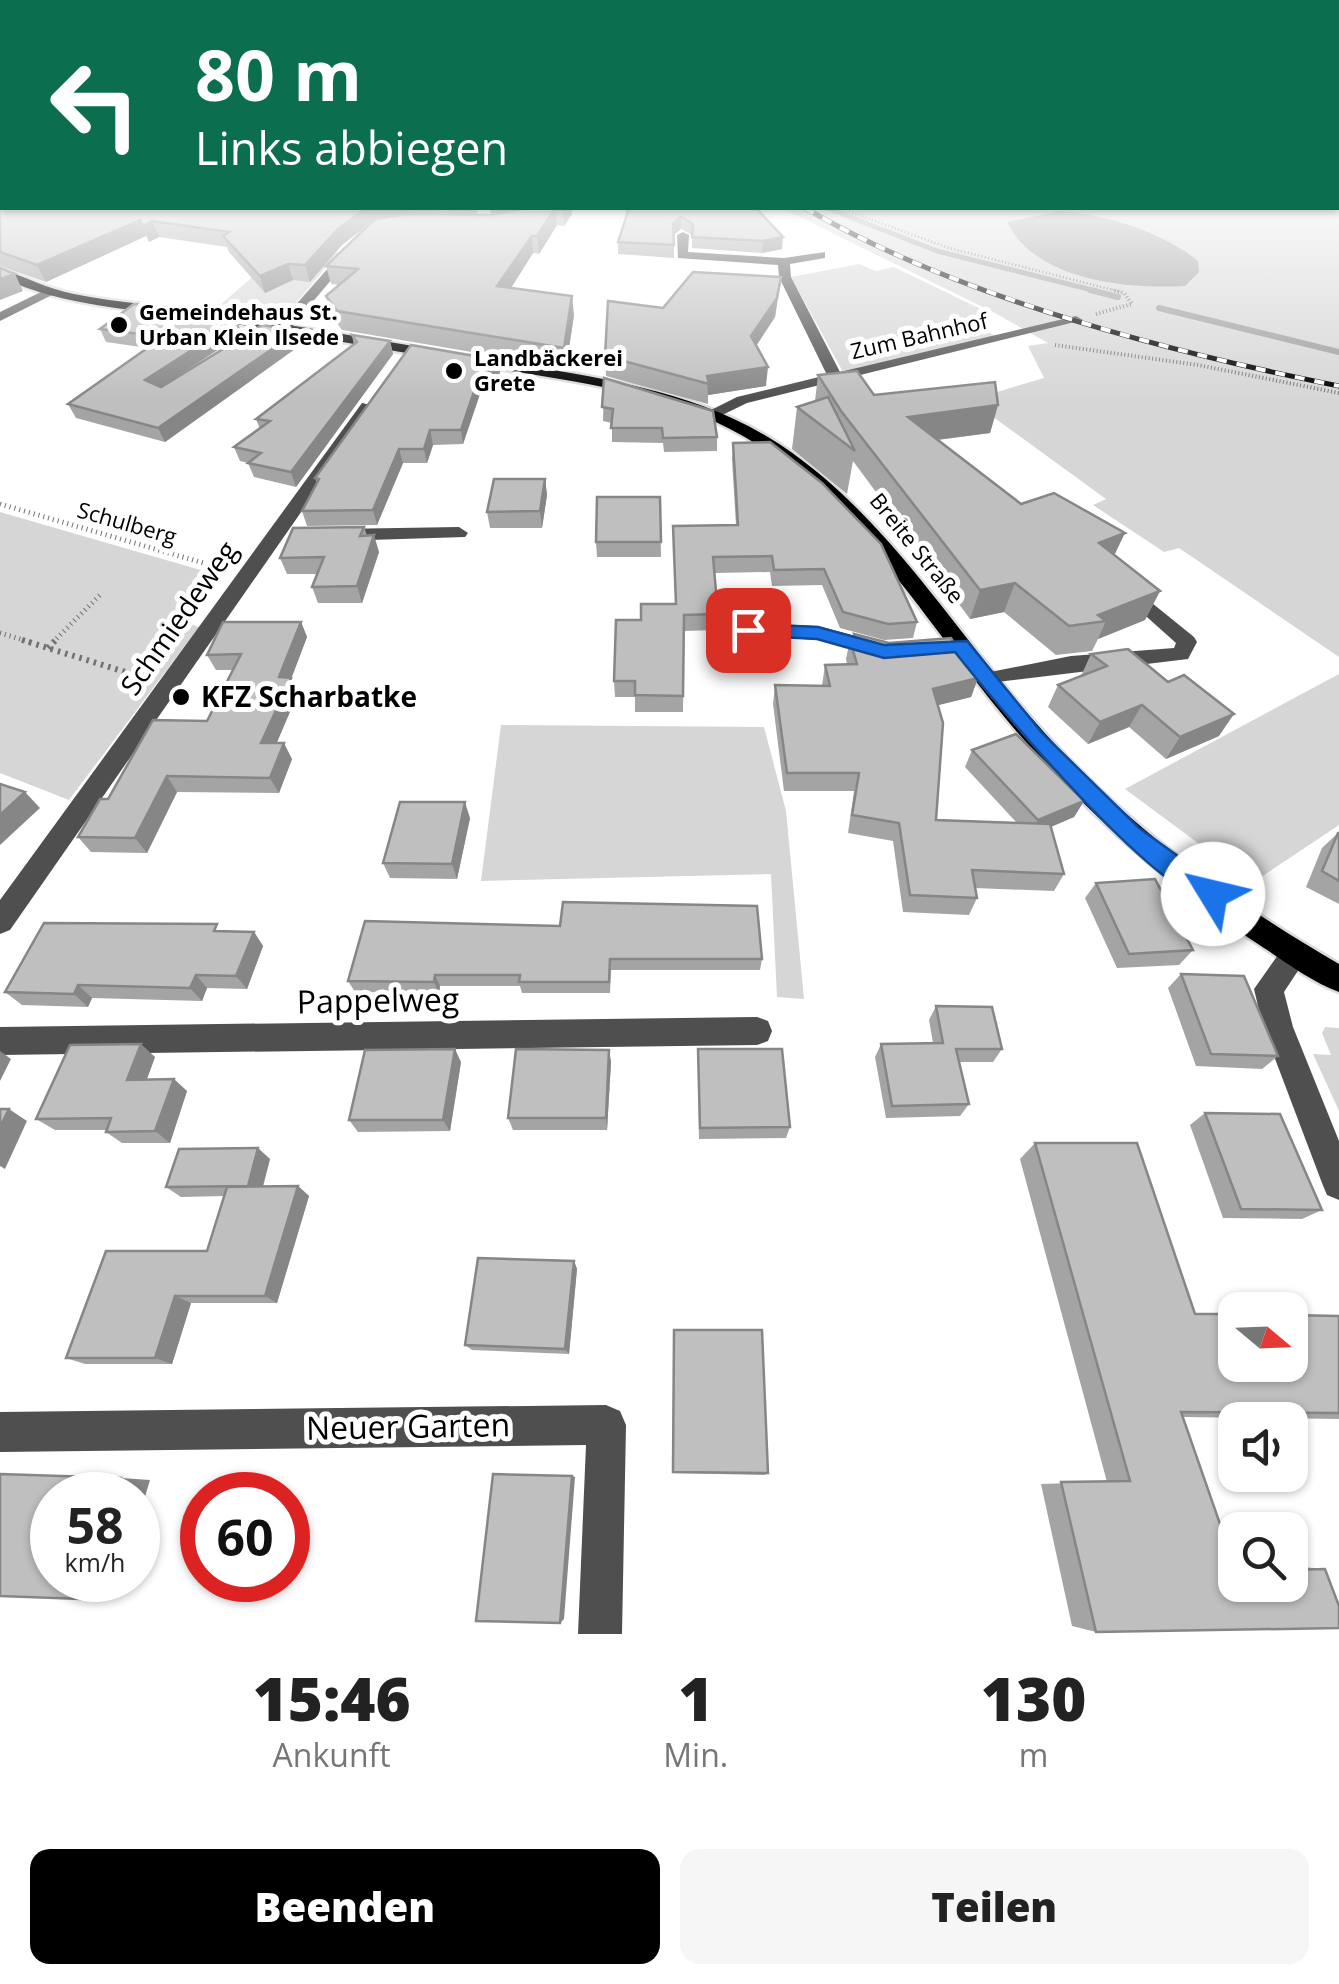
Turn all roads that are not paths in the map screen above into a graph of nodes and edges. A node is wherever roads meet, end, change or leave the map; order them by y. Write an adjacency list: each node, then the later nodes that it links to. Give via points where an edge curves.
1 (352, 248): 9 (street, via 314,298)
2 (683, 248): 4 (street, via 682,255)
3 (820, 255): 4 (street)
4 (784, 269): 12 (street)
5 (0, 272): 6 (main road, Breite Straße)
6 (48, 294): 7 (street); 9 (main road, Breite Straße)
7 (0, 317)
8 (1076, 320): 12 (street, Zum Bahnhof)
9 (276, 327): 10 (street); 11 (main road, Breite Straße)
10 (254, 336)
11 (397, 366): 13 (main road, Breite Straße, via 624,386); 15 (street, Schmiedeweg)
12 (836, 378): 13 (street, Zum Bahnhof, via 742,400)
13 (716, 413): 18 (main road, Breite Straße, via 854,511)
14 (459, 533): 15 (street)
15 (272, 536): 20 (street, Schmiedeweg)
16 (1112, 575): 19 (street, via 1186,642 1181,654 1071,663)
17 (748, 630): 18 (street, via 818,633 884,651)
18 (960, 645): 19 (main road, Breite Straße)
19 (988, 679): 21 (main road, Breite Straße, via 1035,738 1131,834)
20 (0, 922)
21 (1294, 954): 22 (main road, Breite Straße); 25 (street, via 1269,989)
22 (1339, 978)
23 (757, 1031): 24 (street, Pappelweg)
24 (0, 1041)
25 (1339, 1183)
26 (0, 1432): 27 (street, Neuer Garten, via 606,1425)
27 (600, 1634)

